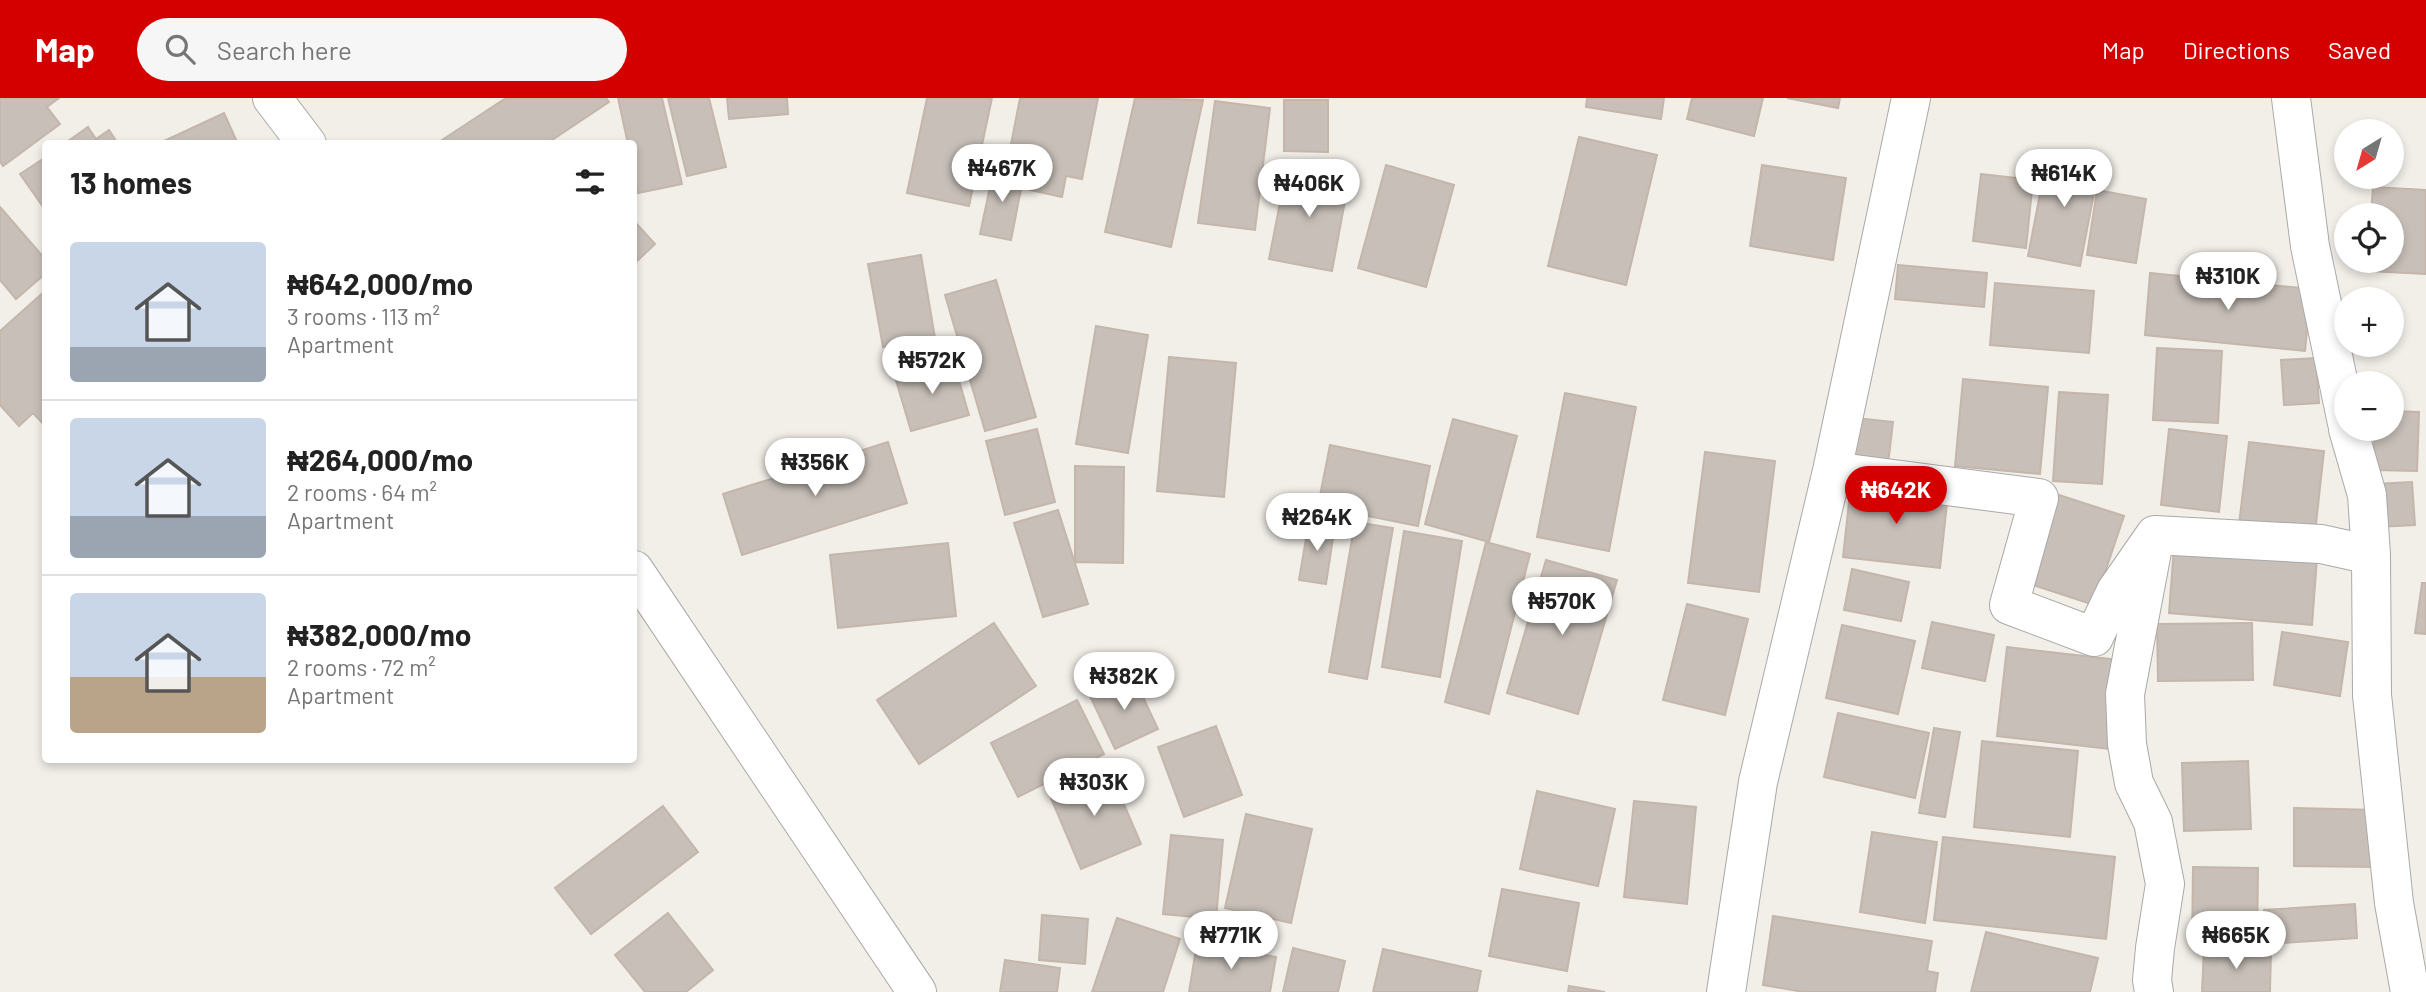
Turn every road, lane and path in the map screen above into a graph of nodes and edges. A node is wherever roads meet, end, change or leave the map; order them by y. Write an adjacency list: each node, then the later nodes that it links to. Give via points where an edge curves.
1 (272, 98): 4 (street)
2 (1911, 98): 7 (street)
3 (2291, 98): 5 (street, via 2310,246)
4 (304, 140)
5 (2336, 371)
6 (2351, 441): 9 (street, via 2367,495)
7 (1832, 471): 8 (street, via 2039,498 2009,605 2094,637 2116,591); 12 (street, via 1758,782)
8 (2155, 535): 9 (street, via 2321,544); 13 (street, via 2125,694 2133,783 2153,821 2165,884)
9 (2371, 555): 14 (street, via 2372,695 2394,903)
10 (637, 574): 11 (street)
11 (918, 992)
12 (1726, 992)
13 (2154, 992)
14 (2410, 992)

